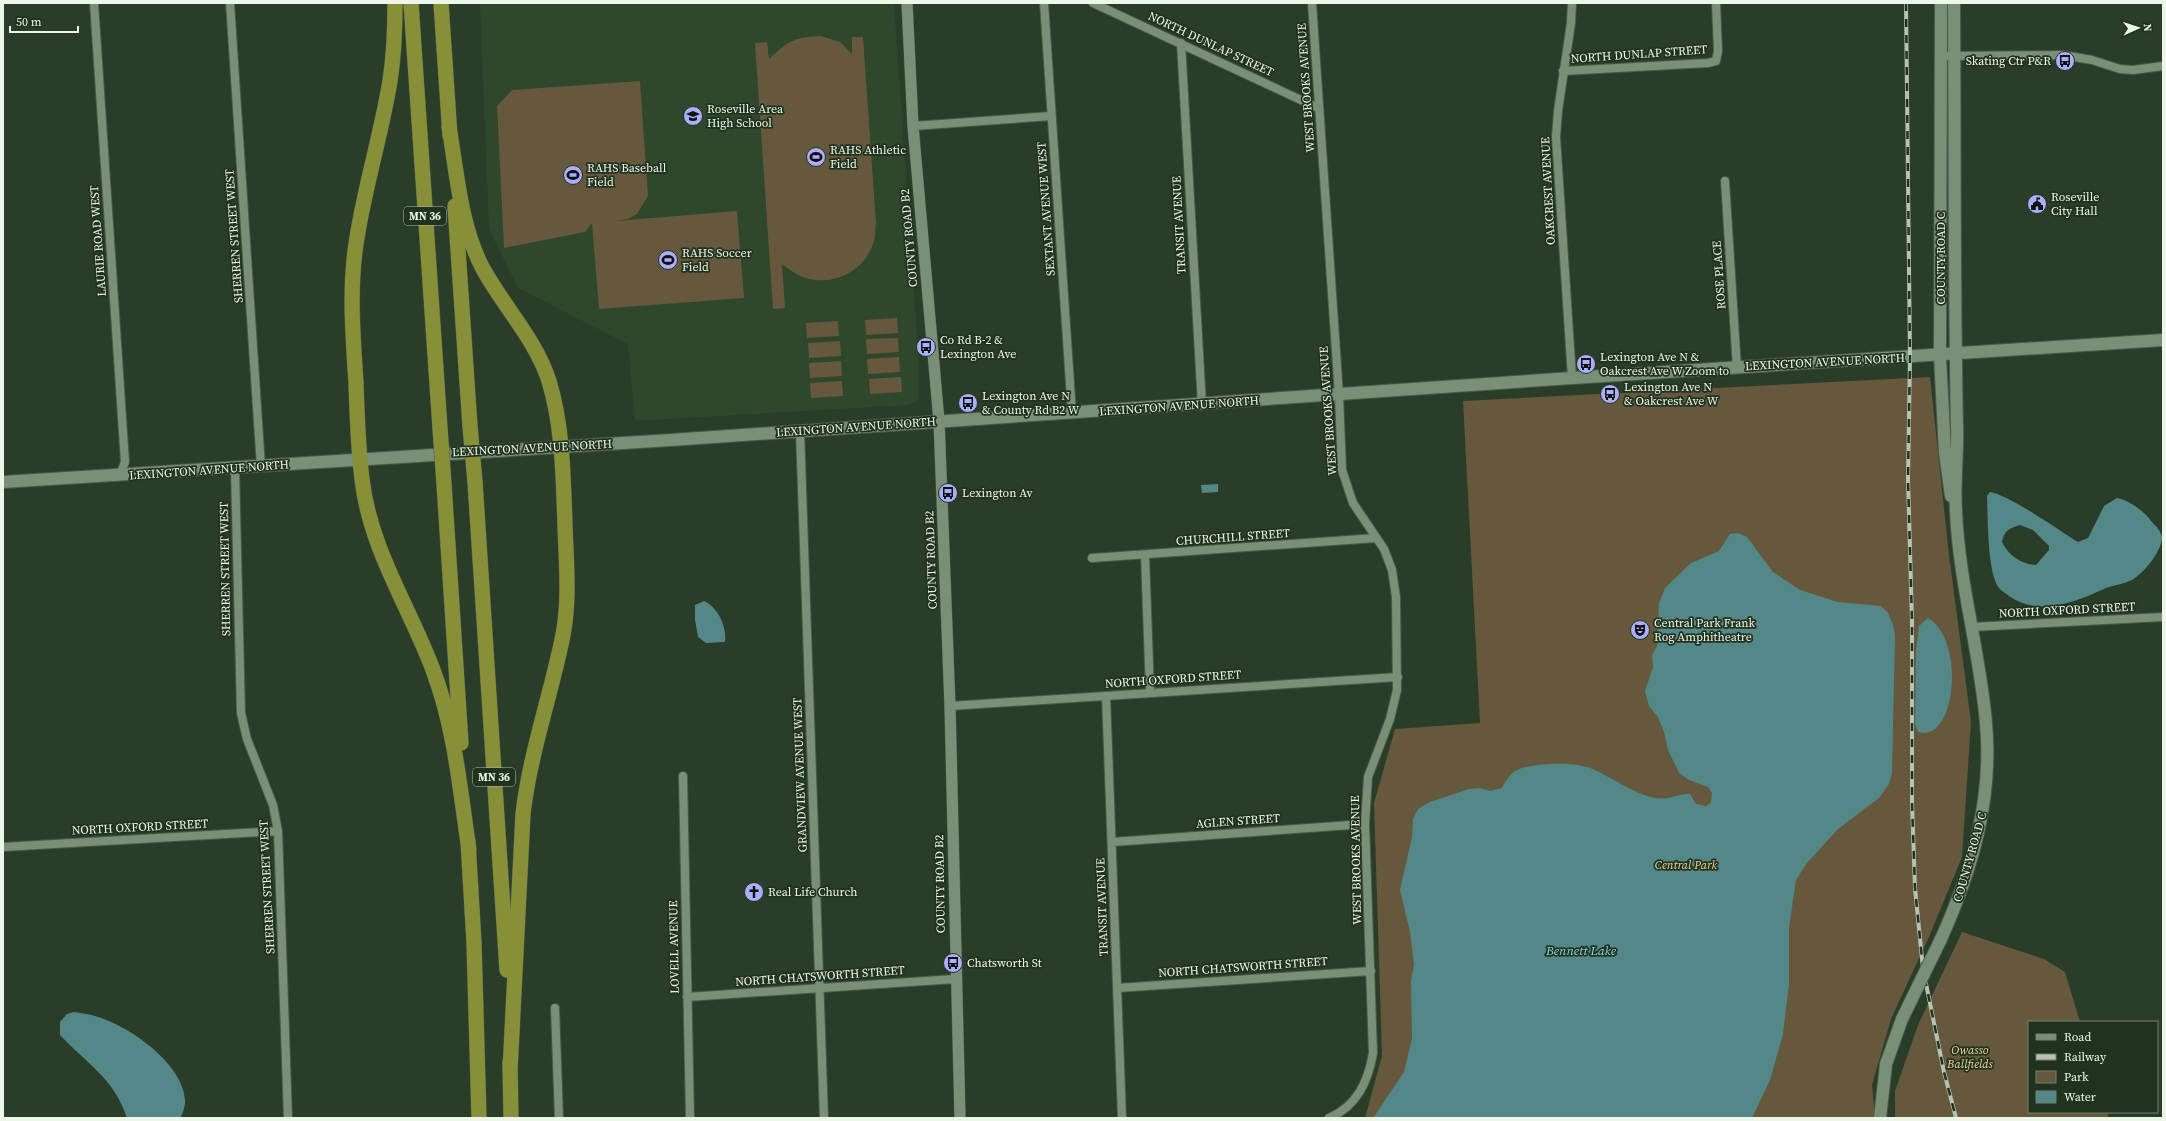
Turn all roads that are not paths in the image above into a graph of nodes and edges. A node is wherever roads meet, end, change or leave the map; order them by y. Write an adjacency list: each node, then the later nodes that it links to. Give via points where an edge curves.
1 (94, 3): 37 (street, LAURIE ROAD WEST, via 126,462)
2 (230, 3): 35 (street, SHERREN STREET WEST)
3 (394, 3): 34 (highway, via 394,50 390,79 361,215 353,274 353,333)
4 (411, 3): 54 (highway, MN 36, bridge)
5 (440, 3): 21 (highway, MN 36)
6 (907, 3): 20 (street, COUNTY ROAD B2)
7 (1044, 3): 19 (street, SEXTANT AVENUE WEST)
8 (1093, 3): 14 (street, NORTH DUNLAP STREET)
9 (1312, 3): 18 (street, WEST BROOKS AVENUE)
10 (1572, 3): 17 (street, OAKCREST AVENUE)
11 (1716, 3): 17 (street, NORTH DUNLAP STREET, via 1716,61)
12 (1941, 3): 15 (main road, COUNTY ROAD C)
13 (1954, 3): 15 (main road, COUNTY ROAD C)
14 (1181, 43): 18 (street, NORTH DUNLAP STREET); 29 (street, TRANSIT AVENUE)
15 (1948, 56): 16 (street, via 2063,55 2120,69); 24 (main road, COUNTY ROAD C); 25 (main road, COUNTY ROAD C)
16 (2163, 66)
17 (1563, 71): 27 (street, OAKCREST AVENUE, via 1556,137)
18 (1318, 108): 28 (street, WEST BROOKS AVENUE)
19 (1051, 116): 20 (street); 30 (street, SEXTANT AVENUE WEST)
20 (913, 126): 31 (street, COUNTY ROAD B2)
21 (449, 127): 33 (highway, via 465,221 475,252 490,281 524,330 542,363 555,405); 61 (highway, MN 36, bridge, via 506,945)
22 (1725, 181): 26 (street, ROSE PLACE)
23 (2163, 340): 24 (main road, LEXINGTON AVENUE NORTH)
24 (1956, 355): 25 (main road, LEXINGTON AVENUE NORTH); 39 (main road, COUNTY ROAD C)
25 (1940, 356): 26 (main road, LEXINGTON AVENUE NORTH); 39 (main road, COUNTY ROAD C, via 1944,453 1948,486)
26 (1737, 368): 27 (main road, LEXINGTON AVENUE NORTH)
27 (1572, 378): 28 (main road, LEXINGTON AVENUE NORTH)
28 (1339, 395): 29 (main road, LEXINGTON AVENUE NORTH); 40 (street, WEST BROOKS AVENUE, via 1341,459 1345,481 1353,503)
29 (1202, 404): 30 (main road, LEXINGTON AVENUE NORTH)
30 (1072, 413): 31 (main road, LEXINGTON AVENUE NORTH)
31 (939, 421): 32 (main road, LEXINGTON AVENUE NORTH); 48 (street, COUNTY ROAD B2)
32 (800, 432): 33 (main road, LEXINGTON AVENUE NORTH); 57 (street, GRANDVIEW AVENUE WEST)
33 (561, 446): 34 (main road, LEXINGTON AVENUE NORTH); 61 (highway, via 568,598 563,636 526,785)
34 (360, 459): 35 (main road, LEXINGTON AVENUE NORTH); 54 (highway, via 367,510 375,538 428,656 448,715)
35 (261, 467): 36 (main road, LEXINGTON AVENUE NORTH)
36 (235, 469): 37 (main road, LEXINGTON AVENUE NORTH); 51 (street, SHERREN STREET WEST, via 241,713 247,740 274,805)
37 (120, 476): 38 (main road, LEXINGTON AVENUE NORTH)
38 (3, 482)
39 (1956, 511): 44 (main road, COUNTY ROAD C)
40 (1376, 538): 41 (street, CHURCHILL STREET); 45 (street, WEST BROOKS AVENUE, via 1386,554 1394,581)
41 (1146, 555): 42 (street, CHURCHILL STREET); 46 (street)
42 (1092, 558)
43 (2163, 617): 44 (street, NORTH OXFORD STREET)
44 (1972, 627): 71 (main road, COUNTY ROAD C, bridge, via 1988,749 1984,813 1966,879 1941,939 1902,1019 1886,1064)
45 (1398, 677): 46 (street, NORTH OXFORD STREET); 50 (street, WEST BROOKS AVENUE, via 1390,719 1368,777)
46 (1150, 693): 47 (street, NORTH OXFORD STREET)
47 (1106, 696): 48 (street, NORTH OXFORD STREET); 52 (street, TRANSIT AVENUE)
48 (950, 706): 56 (street, COUNTY ROAD B2)
49 (683, 776): 59 (street, LOVELL AVENUE)
50 (1365, 824): 52 (street, AGLEN STREET); 55 (street, WEST BROOKS AVENUE)
51 (278, 831): 53 (street, NORTH OXFORD STREET); 62 (street, SHERREN STREET WEST)
52 (1112, 842): 58 (street, TRANSIT AVENUE)
53 (3, 847)
54 (469, 850): 63 (highway, MN 36, via 475,951)
55 (1371, 971): 58 (street, NORTH CHATSWORTH STREET); 70 (street, WEST BROOKS AVENUE, via 1371,1066 1362,1091 1355,1100 1347,1108)
56 (955, 979): 57 (street, NORTH CHATSWORTH STREET); 68 (street, COUNTY ROAD B2)
57 (819, 987): 59 (street, NORTH CHATSWORTH STREET); 67 (street, GRANDVIEW AVENUE WEST)
58 (1117, 988): 69 (street, TRANSIT AVENUE)
59 (687, 997): 66 (street, LOVELL AVENUE)
60 (555, 1008): 65 (street)
61 (510, 1071): 64 (highway, MN 36)
62 (288, 1118)
63 (479, 1118)
64 (511, 1118)
65 (559, 1118)
66 (690, 1118)
67 (824, 1118)
68 (960, 1118)
69 (1122, 1118)
70 (1329, 1118)
71 (1880, 1118)

